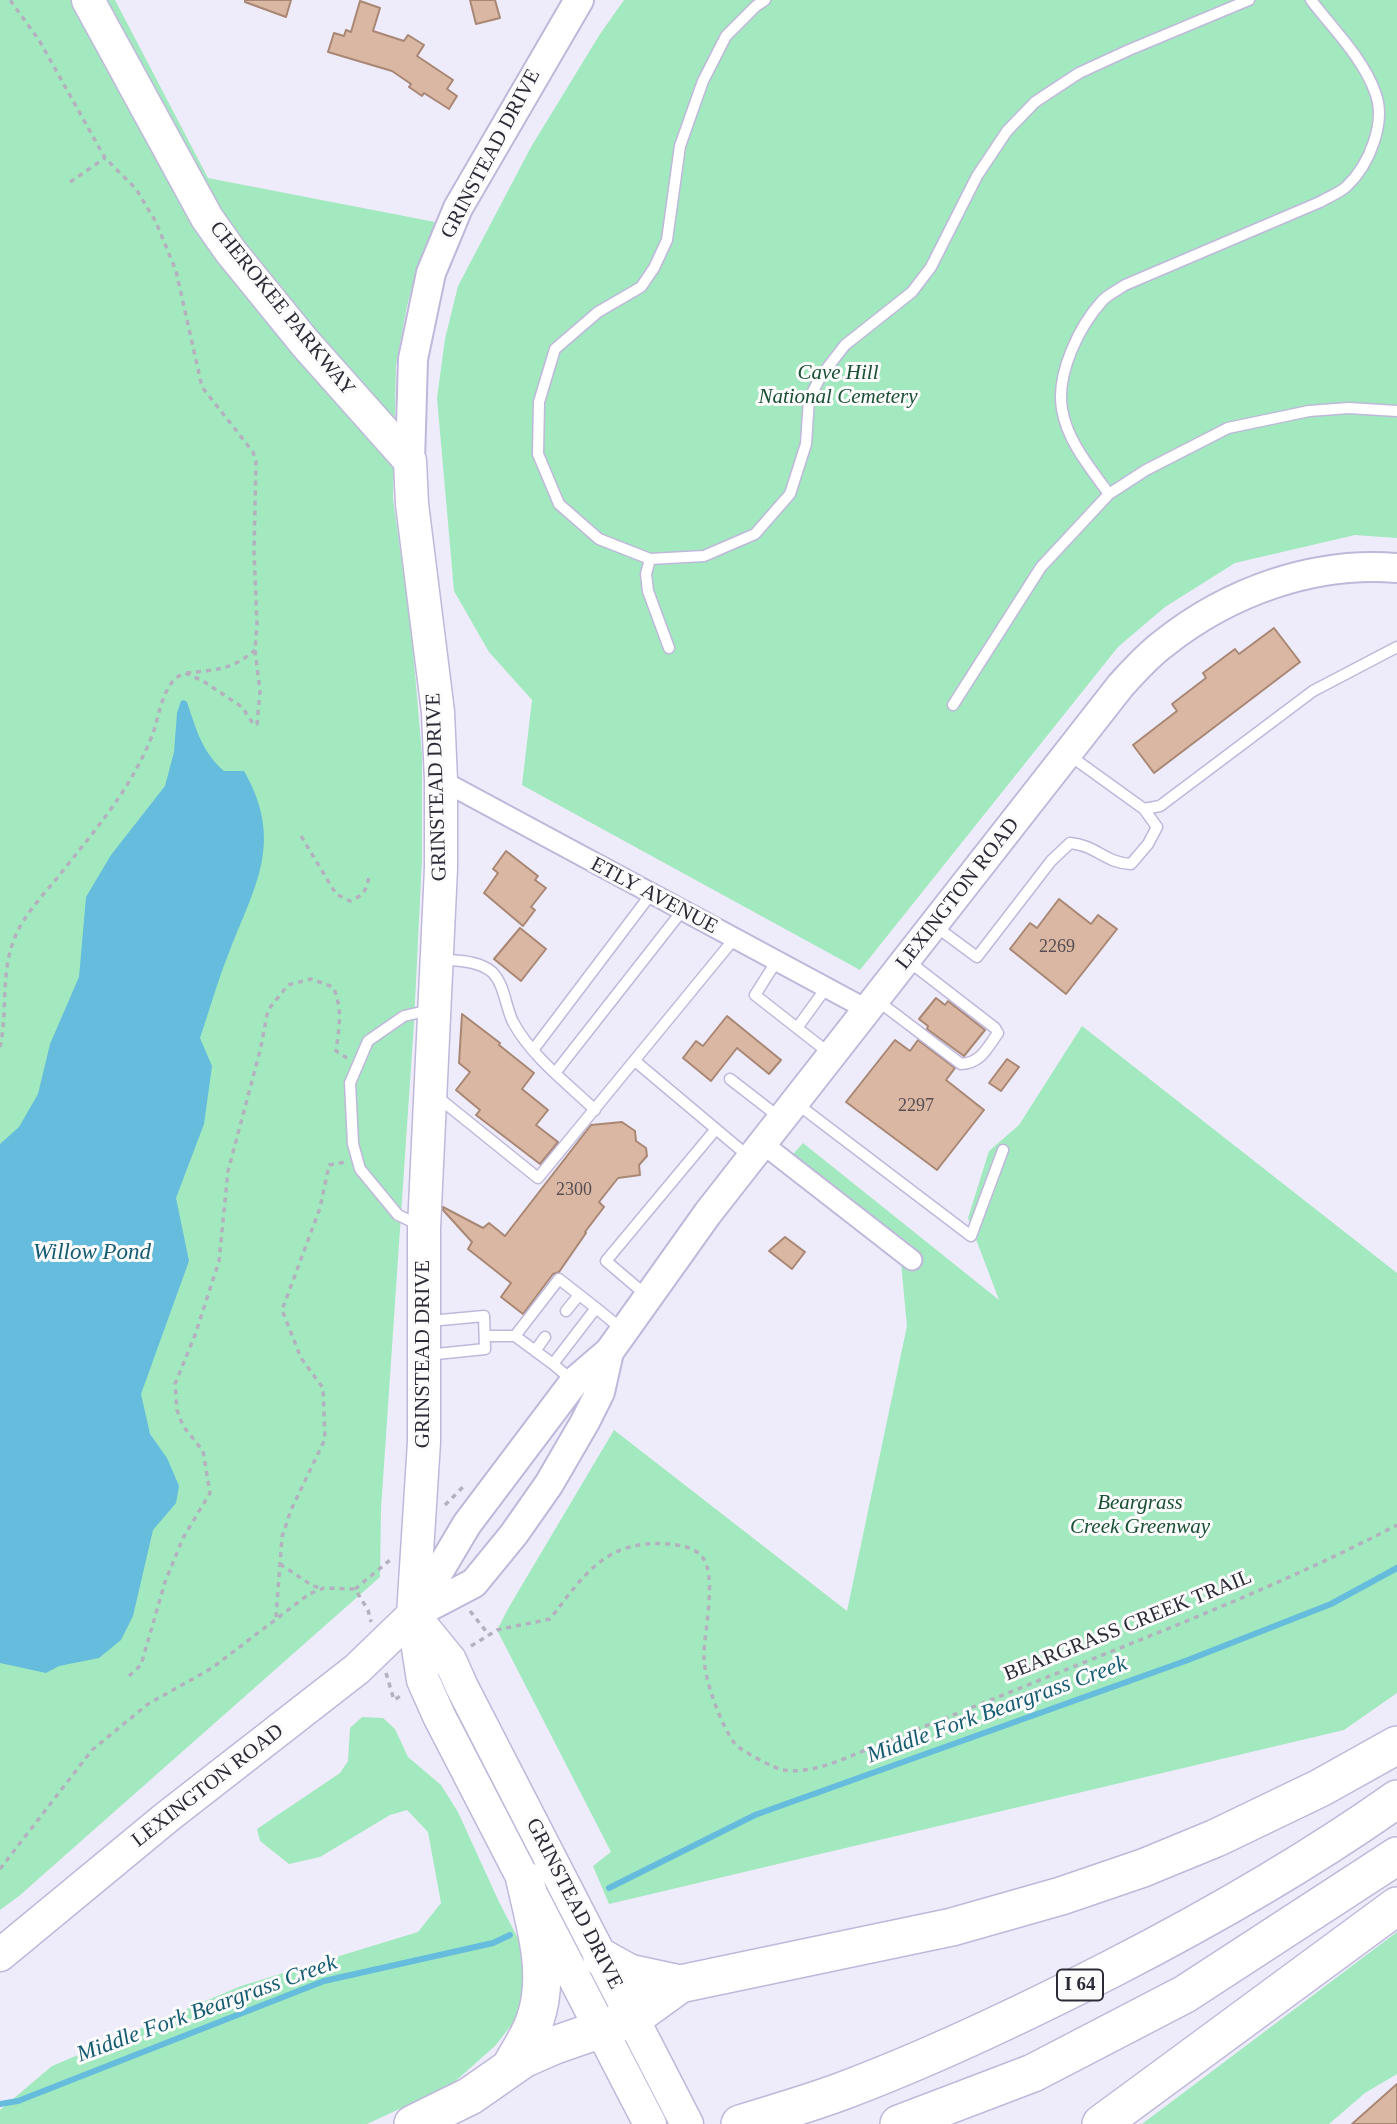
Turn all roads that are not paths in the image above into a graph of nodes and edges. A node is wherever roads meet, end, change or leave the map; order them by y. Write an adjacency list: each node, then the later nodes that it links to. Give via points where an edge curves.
1 (88, 0): 7 (main road, CHEROKEE PARKWAY, via 207,218 305,343)
2 (579, 0): 7 (main road, GRINSTEAD DRIVE, via 458,208 431,272 413,359)
3 (765, 0): 9 (lane, via 726,36 703,81 680,146 667,240 654,268 641,287 598,312 555,349 540,402 538,454 559,504 599,539)
4 (1249, 0): 9 (lane, via 1079,73 1035,102 1007,131 977,176 931,267 912,292 845,345 821,376 808,399 806,444 790,494 755,534 704,556)
5 (1311, 0): 8 (lane, via 1377,94 1374,141 1347,187 1125,285 1104,299 1072,352 1063,379 1062,409 1071,436)
6 (1397, 411): 8 (lane, via 1309,411 1228,428)
7 (410, 461): 15 (main road, GRINSTEAD DRIVE, via 438,712)
8 (1109, 494): 13 (lane, via 1041,567)
9 (650, 559): 11 (lane, via 648,591)
10 (1397, 568): 14 (main road, LEXINGTON ROAD, via 1347,568 1312,574 1219,606 1160,646 1121,685)
11 (669, 648)
12 (1397, 648): 16 (lane, via 1313,691 1160,806)
13 (953, 705)
14 (1068, 754): 16 (lane); 19 (main road, LEXINGTON ROAD)
15 (441, 780): 17 (street, ETLY AVENUE); 21 (main road, GRINSTEAD DRIVE)
16 (1144, 809): 19 (lane, via 1157,827 1131,864 1116,864 1085,844 1070,843 977,957)
17 (650, 894): 18 (street, ETLY AVENUE); 28 (lane)
18 (682, 911): 20 (street, ETLY AVENUE); 31 (lane)
19 (934, 925): 22 (main road, LEXINGTON ROAD)
20 (734, 939): 23 (street, ETLY AVENUE); 30 (lane)
21 (436, 959): 26 (main road, GRINSTEAD DRIVE); 28 (lane, via 480,964 494,974 512,1021)
22 (907, 960): 25 (main road, LEXINGTON ROAD); 25 (lane, via 995,1028 998,1033 979,1059 961,1064)
23 (776, 962): 24 (street, ETLY AVENUE); 27 (lane, via 755,995)
24 (826, 988): 25 (street, ETLY AVENUE); 27 (lane)
25 (872, 1005): 29 (main road, LEXINGTON ROAD)
26 (434, 1009): 33 (main road, GRINSTEAD DRIVE); 39 (lane, via 404,1016 368,1041 350,1083 353,1144 360,1169 398,1214)
27 (797, 1028): 29 (lane)
28 (533, 1050): 31 (lane)
29 (832, 1056): 35 (main road, LEXINGTON ROAD)
30 (635, 1061): 34 (lane); 36 (lane)
31 (555, 1073): 34 (lane)
32 (730, 1079): 35 (lane)
33 (429, 1091): 34 (lane, via 538,1178); 39 (main road, GRINSTEAD DRIVE)
34 (595, 1110)
35 (789, 1111): 37 (lane, via 971,1236); 38 (main road, LEXINGTON ROAD)
36 (716, 1129): 38 (lane); 42 (lane, via 606,1261)
37 (1003, 1150)
38 (757, 1151): 40 (street); 42 (main road, LEXINGTON ROAD)
39 (424, 1228): 45 (main road, GRINSTEAD DRIVE)
40 (912, 1260)
41 (579, 1295): 43 (lane); 44 (lane); 47 (lane, via 559,1279)
42 (648, 1296): 49 (main road, LEXINGTON ROAD)
43 (596, 1308): 49 (lane); 52 (lane)
44 (566, 1311)
45 (423, 1322): 46 (lane, via 484,1316); 51 (main road, GRINSTEAD DRIVE)
46 (485, 1336): 47 (lane); 51 (lane, via 485,1349)
47 (515, 1336): 50 (lane)
48 (545, 1337): 50 (lane)
49 (616, 1341): 53 (main road, LEXINGTON ROAD); 54 (main road, LEXINGTON ROAD, via 585,1422 514,1535 474,1583)
50 (535, 1351): 52 (lane)
51 (423, 1355): 54 (main road, GRINSTEAD DRIVE, via 424,1442)
52 (553, 1364): 53 (lane)
53 (574, 1382): 54 (main road, LEXINGTON ROAD, via 467,1524)
54 (413, 1615): 58 (main road, GRINSTEAD DRIVE, via 423,1680); 60 (main road, LEXINGTON ROAD, via 357,1669); 61 (main road, GRINSTEAD DRIVE, via 450,1660)
55 (1397, 1745): 62 (highway, via 1216,1838 1061,1896 952,1927)
56 (1397, 1799): 68 (highway, I 64, via 1195,1924 1041,2005 844,2090)
57 (1397, 1856): 69 (highway, via 1185,1994 1033,2073)
58 (525, 1880): 63 (main road, GRINSTEAD DRIVE); 64 (highway, via 542,1976 535,2020)
59 (1397, 1906): 70 (highway)
60 (0, 1955)
61 (602, 1958): 62 (highway, via 629,1973); 63 (main road, GRINSTEAD DRIVE)
62 (680, 1984): 63 (highway)
63 (617, 2024): 64 (highway, via 555,2045); 66 (main road, GRINSTEAD DRIVE); 67 (main road, GRINSTEAD DRIVE)
64 (510, 2068): 65 (highway, via 470,2096)
65 (413, 2124)
66 (650, 2124)
67 (687, 2124)
68 (740, 2124)
69 (899, 2124)
70 (1101, 2124)

